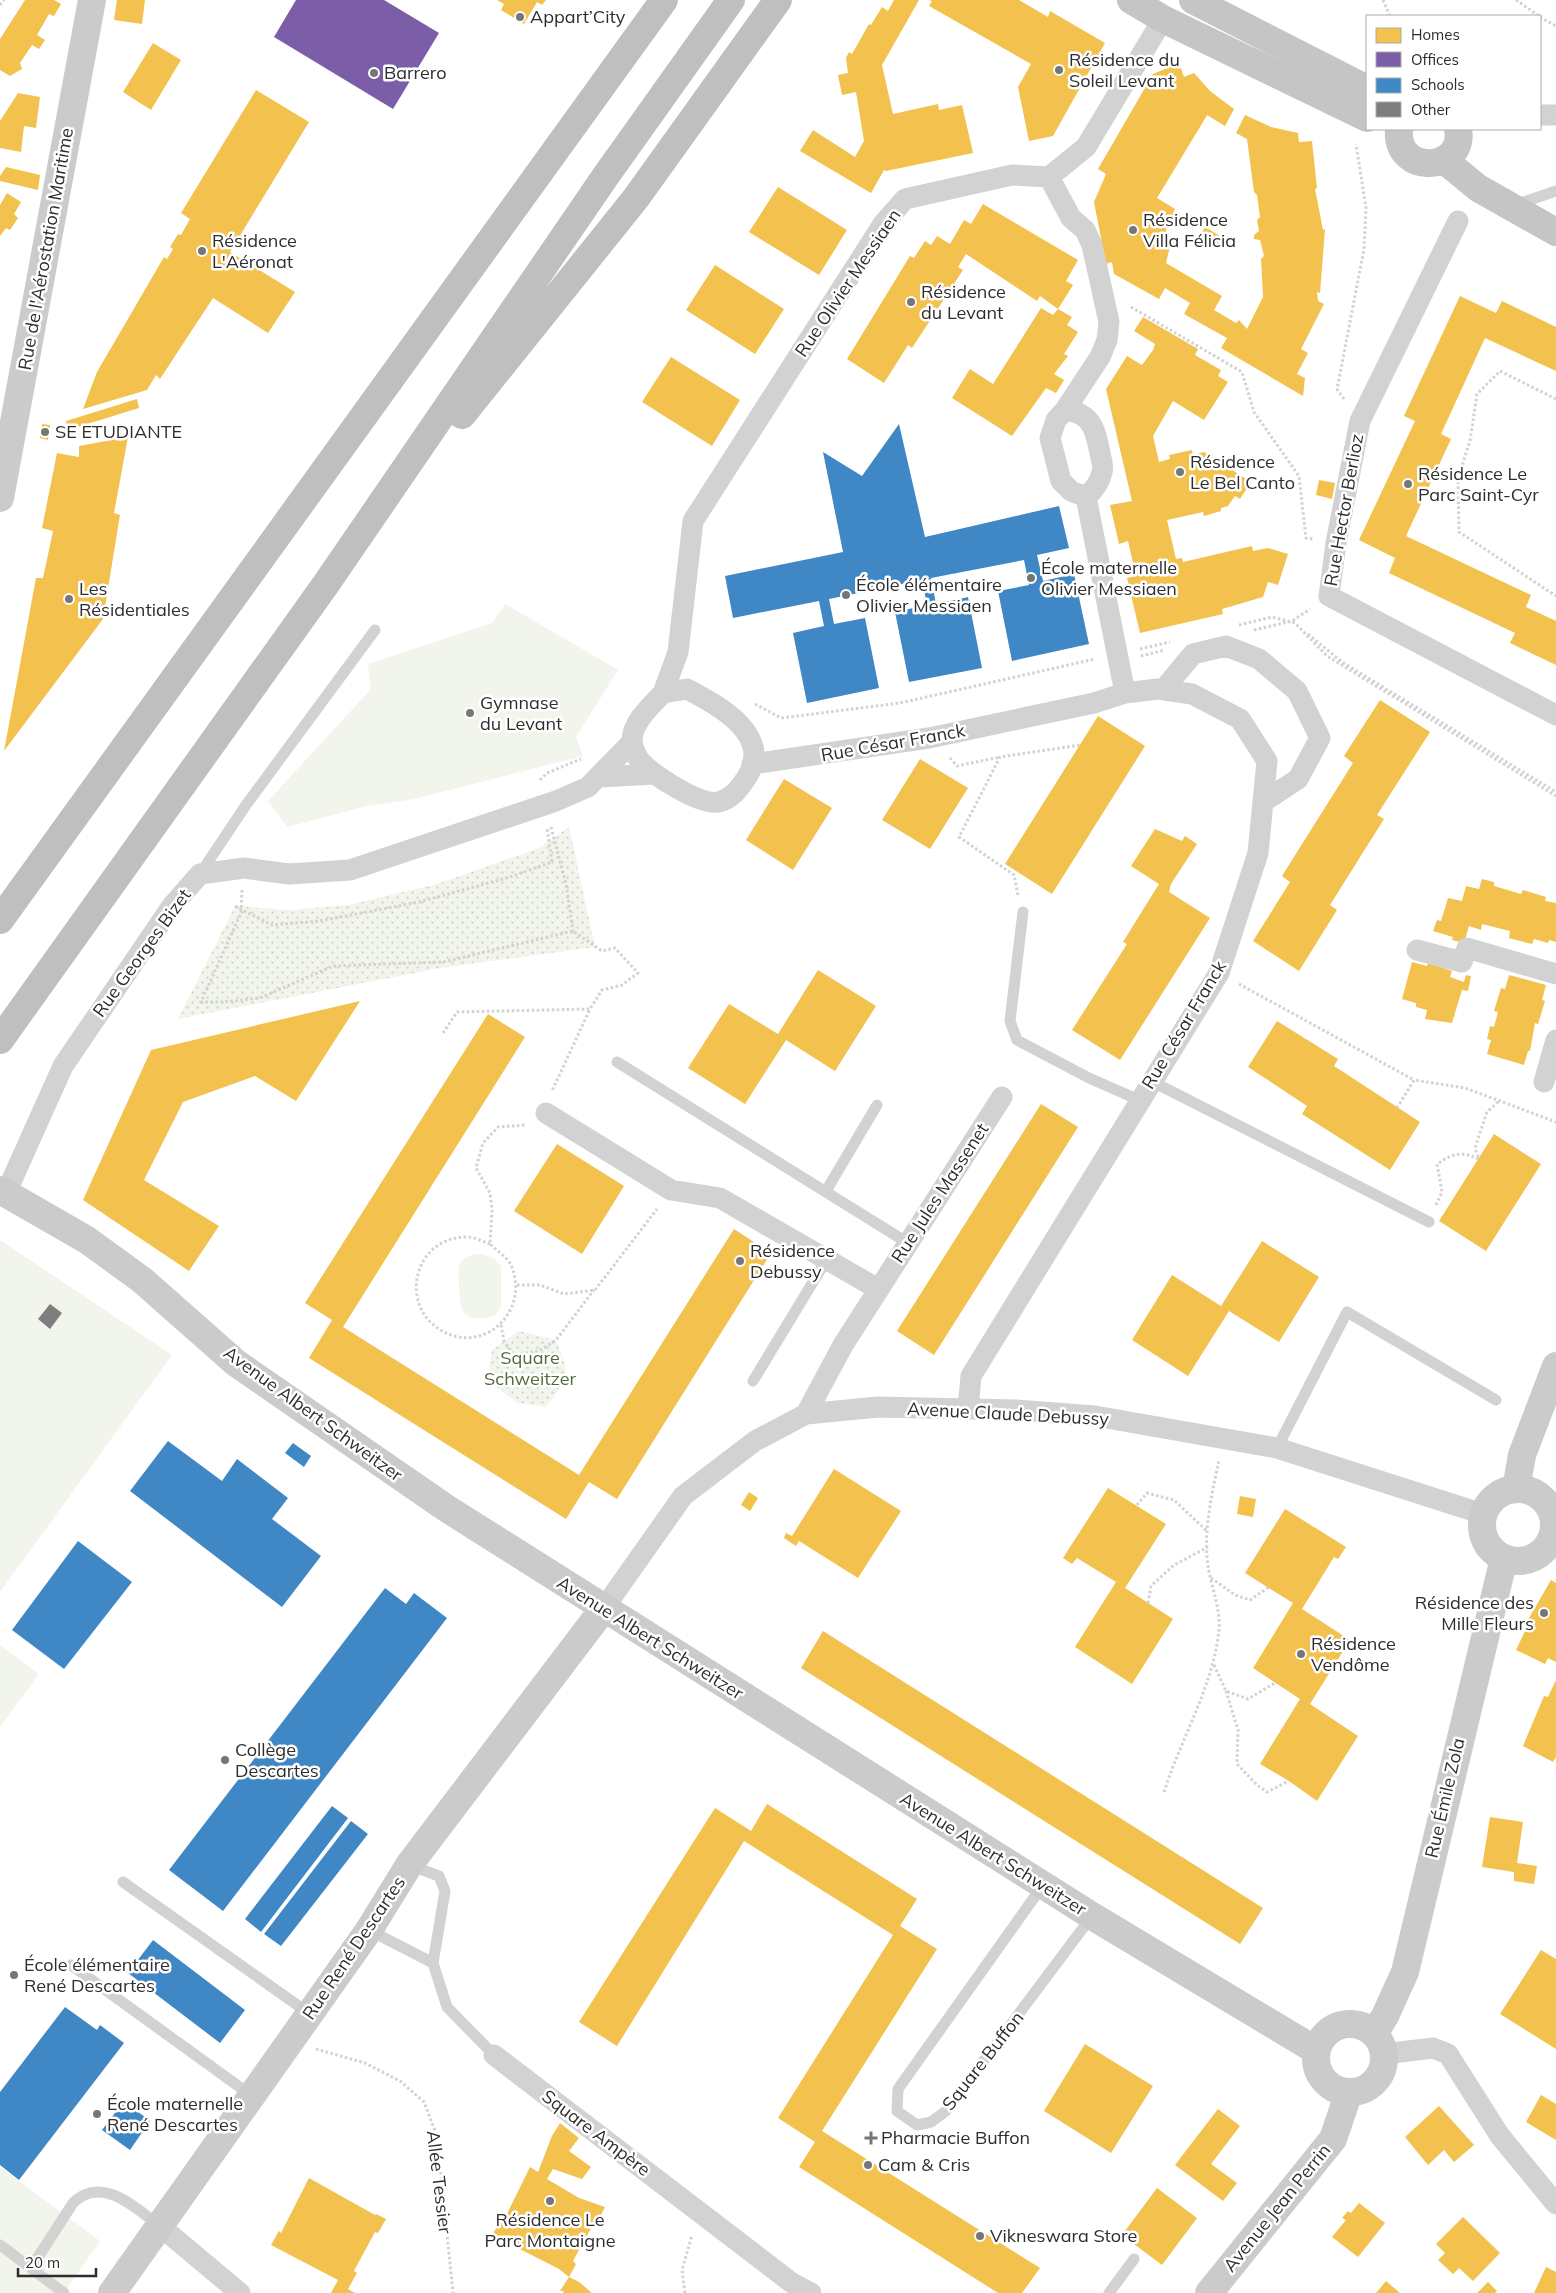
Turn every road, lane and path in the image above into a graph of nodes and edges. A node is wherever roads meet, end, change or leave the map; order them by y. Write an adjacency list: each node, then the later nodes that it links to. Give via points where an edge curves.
1 (4, 0): 10 (path)
2 (92, 0): 35 (street, Rue de l'Aérostation Maritime)
3 (664, 0): 61 (highway)
4 (731, 0): 37 (highway, via 605,177)
5 (778, 0): 37 (highway, via 636,198)
6 (1131, 0): 14 (main road)
7 (1193, 0): 16 (main road)
8 (1383, 0): 11 (path)
9 (1516, 0): 12 (path)
10 (0, 5)
11 (1390, 15)
12 (1538, 15)
13 (1541, 17): 15 (path)
14 (1164, 19): 16 (main road, via 1199,18 1265,50); 20 (main road); 25 (street, via 1086,146)
15 (1556, 26)
16 (1291, 50): 17 (main road)
17 (1366, 88)
18 (1541, 115): 19 (street)
19 (1556, 115)
20 (1366, 118)
21 (1458, 130): 24 (main road, via 1457,144)
22 (1395, 131): 24 (main road, via 1406,154 1415,161 1424,164)
23 (1356, 144): 33 (path, via 1366,208 1364,249 1337,390)
24 (1444, 160): 27 (main road, via 1478,188)
25 (1049, 177): 30 (street, via 1071,218 1085,230); 41 (street, Rue Olivier Messiaen, via 1012,175 905,199 883,224 693,521)
26 (1556, 191): 27 (lane)
27 (1511, 207): 29 (main road)
28 (1458, 221): 33 (street, Rue Hector Berlioz)
29 (1556, 232)
30 (1104, 291): 32 (street, via 1109,322 1107,340 1100,357); 36 (path, via 1242,372 1254,412 1299,476)
31 (1556, 400): 38 (path, via 1500,371 1477,394 1470,442 1458,478 1459,532)
32 (1064, 410): 34 (street, via 1056,420 1050,438 1061,481 1071,491); 34 (street, via 1076,411 1086,417 1095,430 1103,470 1096,486)
33 (1360, 421): 46 (street, Rue Hector Berlioz, via 1329,596)
34 (1086, 497): 45 (street)
35 (0, 498)
36 (1306, 538)
37 (326, 584): 68 (highway)
38 (1556, 596)
39 (1292, 621): 52 (path, via 1342,662)
40 (375, 630): 57 (lane, via 246,805)
41 (678, 652): 42 (street, Rue Olivier Messiaen); 44 (street, Rue Olivier Messiaen)
42 (687, 689): 44 (street); 49 (street, via 742,725 752,742)
43 (1163, 690): 45 (street, Rue César Franck); 54 (street, Rue César Franck, via 1192,694 1240,719 1267,761); 54 (street, via 1193,654 1226,646 1259,659 1298,691 1320,738 1298,779)
44 (663, 693): 47 (street, via 634,729)
45 (1126, 693): 49 (street, Rue César Franck, via 929,738)
46 (1556, 716)
47 (632, 742): 50 (street, via 638,759); 51 (street, Rue Georges Bizet)
48 (1080, 745): 60 (path, via 1000,757 960,837 1014,875)
49 (752, 764): 50 (street, via 733,796 718,802 698,799)
50 (654, 774): 51 (street)
51 (600, 776): 53 (street, Rue Georges Bizet, via 588,787)
52 (1556, 792)
53 (556, 801): 56 (street, Rue Georges Bizet, via 350,870 289,874); 62 (path, via 547,814 557,842)
54 (1263, 802): 64 (street, Rue César Franck, via 1258,853)
55 (544, 820): 59 (path, via 552,862 510,877 419,902 320,921 272,925)
56 (244, 868): 57 (street, Rue Georges Bizet); 59 (path)
57 (200, 874): 81 (street, Rue Georges Bizet, via 172,906 63,1066)
58 (235, 906): 59 (path)
59 (241, 910): 62 (path, via 201,1002 260,998 333,966 443,962)
60 (1022, 912): 75 (lane, via 1010,1021 1017,1040)
61 (0, 920)
62 (573, 931): 66 (path, via 602,951 615,948 638,973 622,985 602,990)
63 (1417, 950): 65 (street, via 1462,962 1466,948)
64 (1219, 973): 71 (path); 72 (street, Rue César Franck)
65 (1556, 974)
66 (590, 1009): 67 (path, via 457,1012); 79 (path, via 550,1096)
67 (443, 1033)
68 (0, 1040)
69 (1556, 1040): 73 (street)
70 (617, 1062): 83 (lane)
71 (1414, 1080): 76 (path, via 1465,1088); 78 (path)
72 (1151, 1081): 75 (street, Rue César Franck); 84 (lane)
73 (1544, 1082)
74 (1002, 1097): 85 (street, Rue Jules Massenet)
75 (1139, 1100): 95 (street, Rue César Franck, via 970,1376)
76 (1499, 1101): 80 (path); 84 (path, via 1487,1112 1475,1148 1479,1159 1464,1152 1448,1156 1437,1164 1442,1192)
77 (877, 1105): 83 (lane)
78 (1397, 1108)
79 (546, 1113): 82 (street); 86 (path, via 525,1125 498,1127 483,1143 476,1168 490,1193)
80 (1556, 1122)
81 (2, 1190): 109 (street, Avenue Albert Schweitzer, via 87,1240 142,1280 236,1362 293,1402 446,1508)
82 (671, 1190): 87 (street, via 720,1198); 90 (path)
83 (826, 1191): 85 (lane)
84 (1429, 1222)
85 (908, 1243): 89 (street, Rue Jules Massenet)
86 (490, 1244): 88 (path, via 510,1264); 91 (path, via 469,1237 447,1241 429,1254 418,1272 416,1294 423,1315 439,1330 460,1338 482,1336)
87 (827, 1259): 89 (street); 93 (lane)
88 (516, 1285): 90 (path, via 540,1285 564,1294); 91 (path, via 513,1306)
89 (878, 1289): 96 (street, Rue Jules Massenet)
90 (595, 1290): 91 (path, via 556,1340 539,1351 514,1355 504,1341)
91 (501, 1325)
92 (1556, 1366): 99 (street, via 1522,1455)
93 (753, 1381)
94 (1496, 1400): 98 (lane, via 1348,1312)
95 (968, 1408): 96 (street, Avenue Claude Debussy, via 878,1407); 97 (street, Avenue Claude Debussy, via 1095,1416)
96 (806, 1414): 109 (street, Avenue Claude Debussy, via 755,1440 683,1496)
97 (1223, 1438): 98 (street, Avenue Claude Debussy); 102 (path)
98 (1277, 1448): 101 (street, Avenue Claude Debussy)
99 (1516, 1489): 101 (street, via 1496,1496); 103 (street, via 1537,1494 1546,1501 1554,1521)
100 (1137, 1505): 102 (path, via 1147,1493 1174,1500)
101 (1483, 1514): 105 (street, via 1484,1538)
102 (1208, 1532): 104 (path)
103 (1553, 1544): 105 (street, via 1533,1558 1522,1561)
104 (1208, 1547): 106 (path); 108 (path, via 1174,1565 1151,1586)
105 (1504, 1558): 123 (street, Rue Émile Zola, via 1405,1972 1385,2016)
106 (1210, 1578): 107 (path, via 1235,1595 1250,1600); 110 (path, via 1220,1627)
107 (1269, 1587)
108 (1148, 1603)
109 (604, 1608): 115 (street, Rue René Descartes); 117 (street, Avenue Albert Schweitzer)
110 (1214, 1664): 112 (path); 114 (path)
111 (1275, 1683): 112 (path, via 1248,1699)
112 (1226, 1691): 113 (path, via 1238,1730 1237,1764 1267,1792)
113 (1289, 1781)
114 (1164, 1792)
115 (409, 1865): 119 (street, Rue René Descartes); 120 (lane, via 439,1876 445,1891)
116 (123, 1882): 122 (lane)
117 (1043, 1885): 118 (street, Avenue Albert Schweitzer); 118 (lane, Square Buffon, via 898,2090 897,2111 916,2124 931,2122 946,2111)
118 (1092, 1916): 125 (street, Avenue Albert Schweitzer)
119 (369, 1930): 120 (lane); 122 (street, Rue René Descartes)
120 (433, 1963): 126 (lane, via 447,2007)
121 (71, 1965): 128 (lane)
122 (310, 2014): 124 (street, Rue René Descartes)
123 (1379, 2044): 125 (street, via 1366,2027 1345,2024 1327,2033); 127 (street, via 1381,2073 1376,2082 1359,2091); 129 (street, via 1433,2048 1448,2054 1500,2136)
124 (288, 2045): 128 (street, Rue René Descartes); 138 (path, Allée Tessier, via 330,2052 365,2063 400,2081 424,2102 437,2136)
125 (1317, 2051): 127 (street, via 1316,2060 1323,2079 1339,2091)
126 (494, 2055): 130 (street, Square Ampère)
127 (1349, 2092): 142 (street, Avenue Jean Perrin, via 1333,2139)
128 (252, 2096): 131 (street, Rue René Descartes)
129 (1556, 2204)
130 (698, 2211): 139 (path, via 682,2270); 140 (street, Square Ampère, via 792,2283)
131 (160, 2226): 134 (lane, via 120,2196 96,2191 82,2194 72,2203); 136 (street, Rue René Descartes); 137 (street)
132 (0, 2245): 134 (lane)
133 (1134, 2259): 141 (lane)
134 (31, 2268): 135 (lane)
135 (64, 2293)
136 (112, 2293)
137 (240, 2293)
138 (453, 2293)
139 (685, 2293)
140 (811, 2293)
141 (1109, 2293)
142 (1209, 2293)

